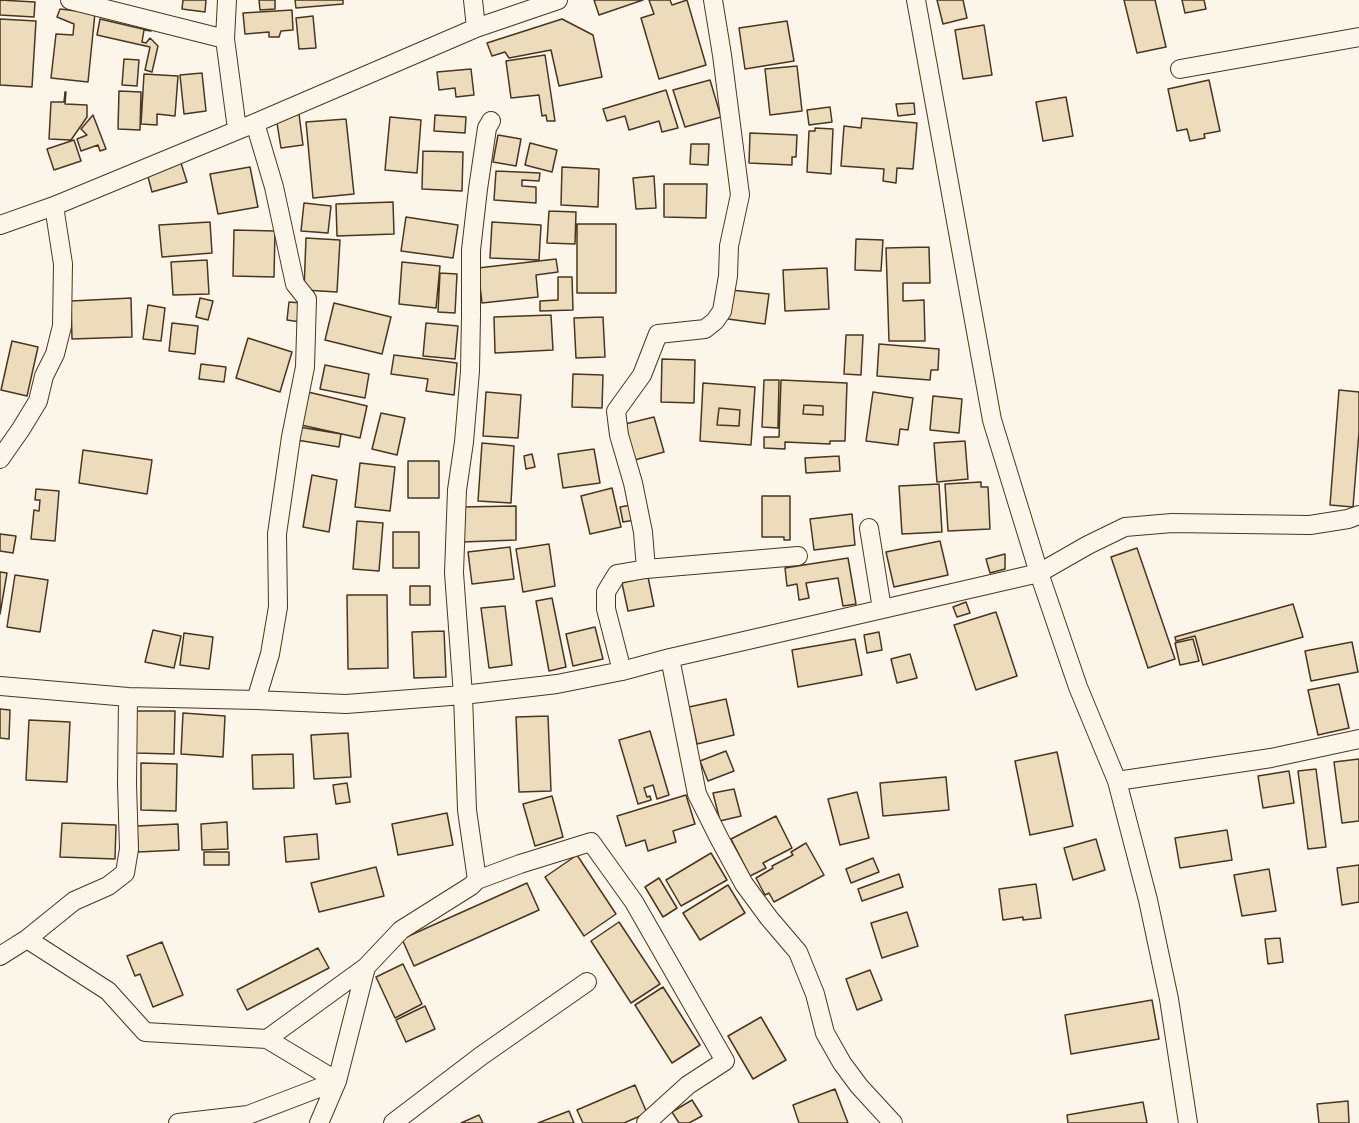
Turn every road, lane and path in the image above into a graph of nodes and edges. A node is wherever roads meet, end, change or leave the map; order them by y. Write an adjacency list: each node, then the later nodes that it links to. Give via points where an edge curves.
1 (70, 0): 9 (street)
2 (227, 0): 9 (street)
3 (473, 0): 7 (street)
4 (558, 0): 7 (street)
5 (712, 0): 20 (street, via 740,195 729,246 722,311 705,329 658,334 642,375 616,411 643,532)
6 (916, 0): 21 (street, via 992,420)
7 (476, 28): 12 (street)
8 (1359, 38): 10 (street)
9 (225, 39): 13 (street)
10 (1180, 69)
11 (491, 121): 26 (street, via 485,138 471,250 470,371 457,490 454,573)
12 (255, 123): 13 (street); 28 (street, via 274,187 295,284 307,299 305,367 277,534 278,607 270,654)
13 (237, 129): 14 (street)
14 (54, 206): 15 (street); 16 (street, via 63,264 62,326 38,401)
15 (0, 225)
16 (0, 459)
17 (1359, 515): 21 (street, via 1310,525 1172,523 1125,527)
18 (869, 528): 22 (street)
19 (798, 556): 20 (street)
20 (646, 568): 24 (street, via 617,574 606,592 606,609)
21 (1039, 573): 22 (street); 30 (street, via 1078,687)
22 (882, 609): 23 (street)
23 (670, 658): 24 (street); 42 (street, via 697,794 718,838 744,885 798,952 825,1033 842,1063)
24 (622, 671): 26 (street, via 557,684)
25 (0, 686): 27 (street)
26 (463, 695): 28 (street, via 346,704); 31 (street, via 467,810)
27 (128, 697): 28 (street); 32 (street, via 129,849 125,873 108,886 74,901)
28 (256, 700)
29 (1359, 739): 30 (street, via 1271,758)
30 (1117, 781): 43 (street, via 1148,900)
31 (477, 880): 34 (street, via 400,930); 41 (street, via 591,842 634,902 725,1061 688,1084)
32 (27, 939): 33 (street); 36 (street, via 108,991 145,1032)
33 (0, 956)
34 (366, 967): 36 (street); 37 (street)
35 (587, 982): 40 (street)
36 (267, 1039): 37 (street)
37 (337, 1081): 38 (street, via 248,1115); 39 (street)
38 (178, 1123)
39 (320, 1123)
40 (393, 1123)
41 (646, 1123)
42 (893, 1123)
43 (1188, 1123)

